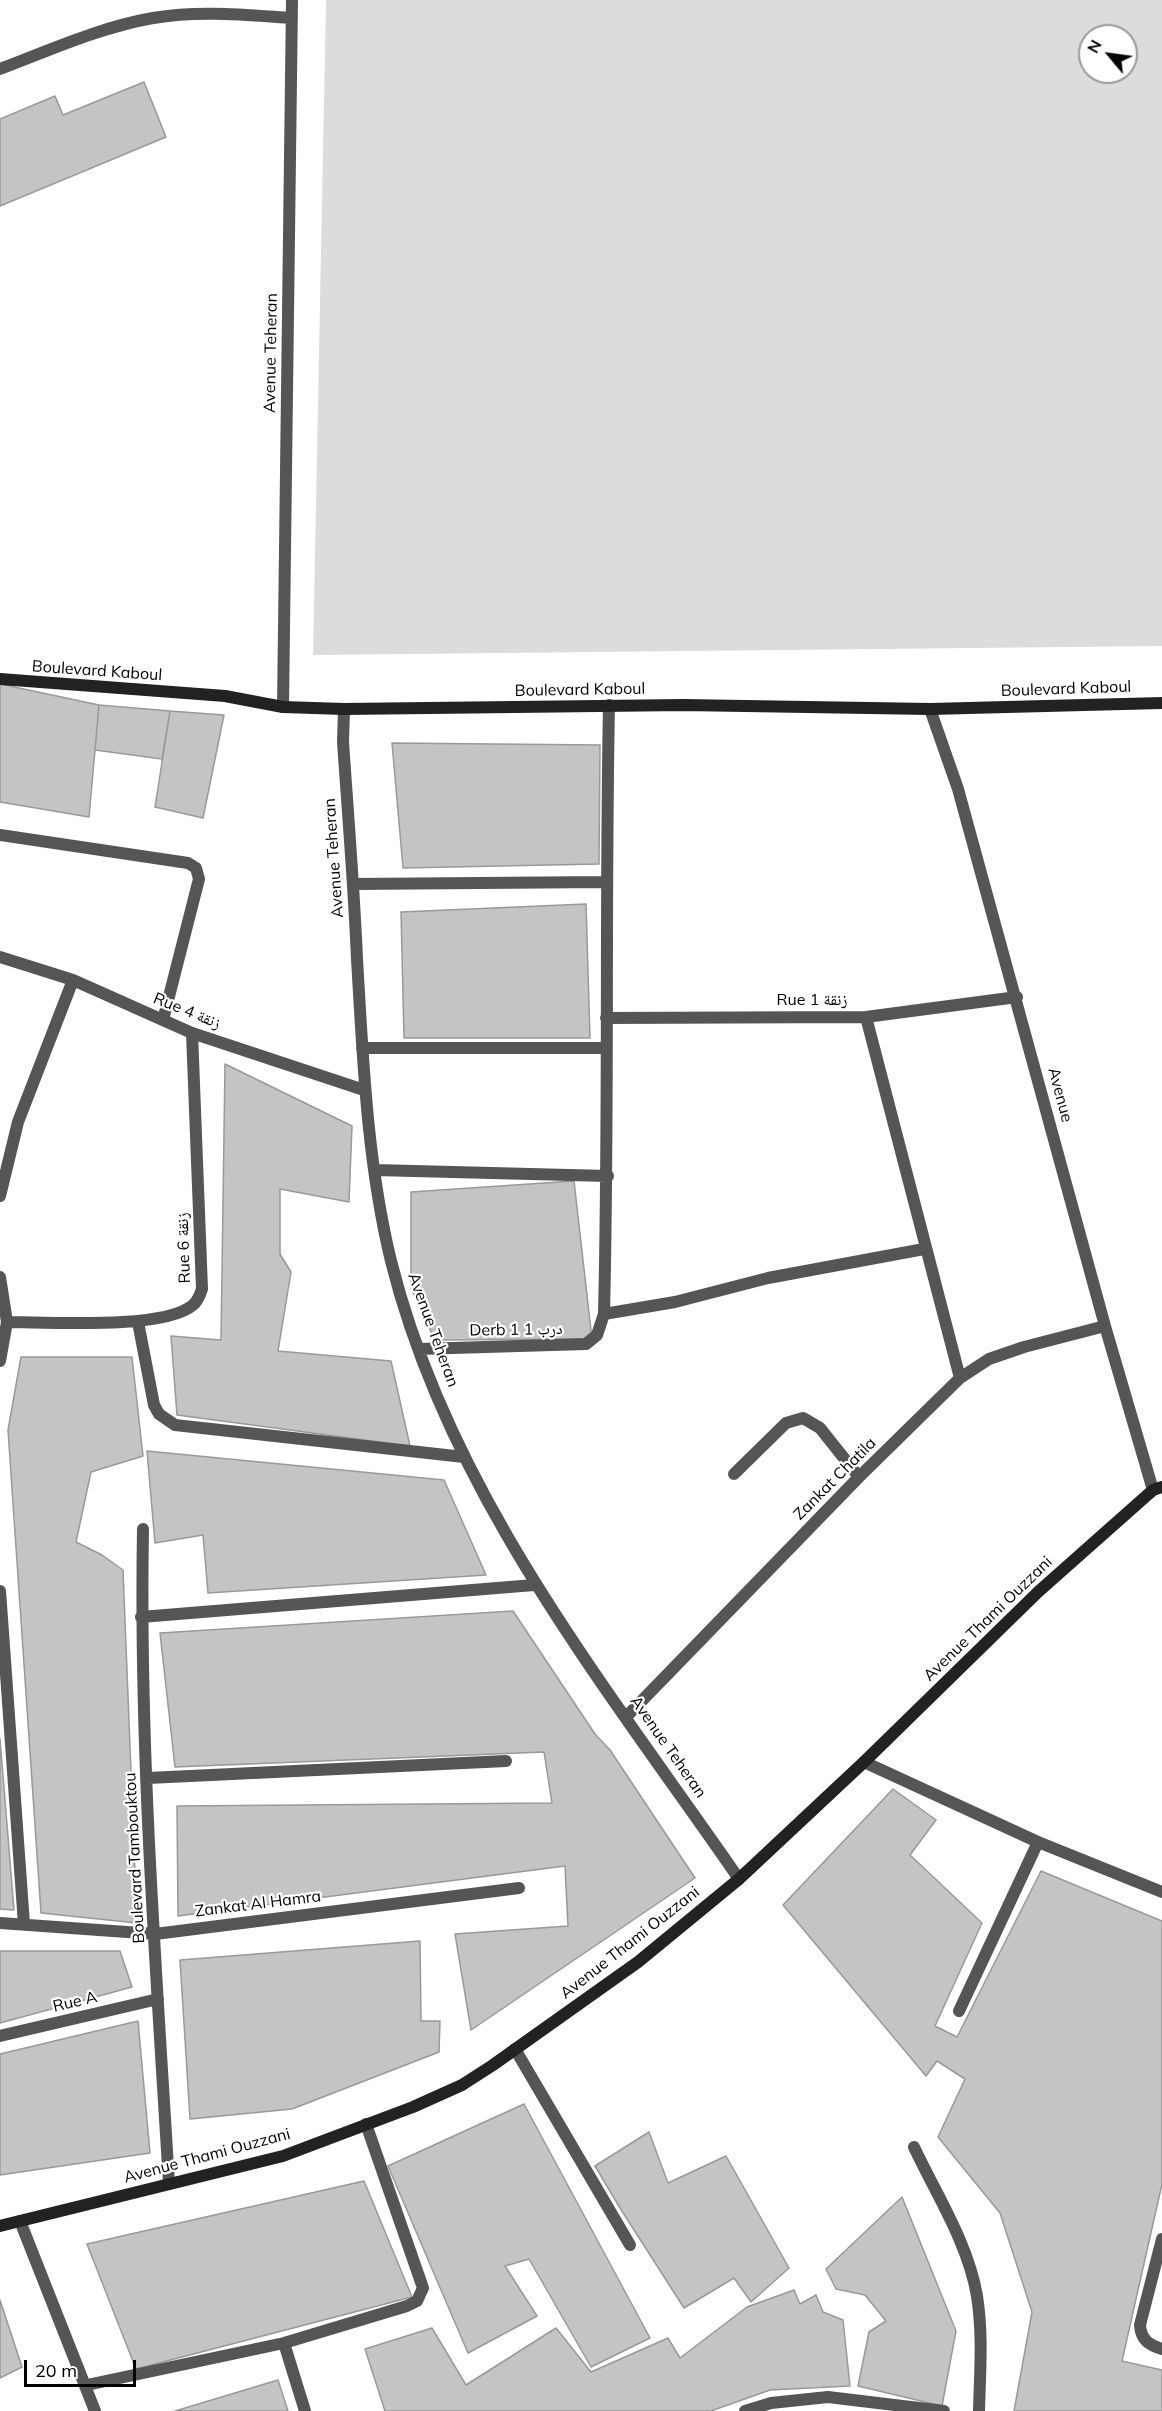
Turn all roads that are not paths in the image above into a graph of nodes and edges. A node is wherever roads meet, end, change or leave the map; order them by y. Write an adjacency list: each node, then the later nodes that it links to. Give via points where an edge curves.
1 (292, 0): 2 (street, Avenue Teheran)
2 (292, 18): 3 (street, via 208,12 154,17 84,37); 7 (street, Avenue Teheran)
3 (0, 69)
4 (0, 679): 7 (street, Boulevard Kaboul, via 225,696)
5 (1162, 703): 9 (street, Boulevard Kaboul)
6 (609, 705): 8 (street, Boulevard Kaboul); 9 (street, Boulevard Kaboul); 11 (street)
7 (283, 707): 8 (street, Boulevard Kaboul)
8 (344, 709): 12 (street, Avenue Teheran, via 342,742)
9 (930, 709): 15 (street, Avenue, via 958,789)
10 (0, 835): 18 (street, via 188,862 195,868 199,879)
11 (606, 882): 12 (street); 17 (street)
12 (353, 884): 20 (street, Avenue Teheran)
13 (0, 957): 14 (street, Rue 4 زنقة)
14 (73, 980): 18 (street, Rue 4 زنقة); 25 (street, via 18,1122)
15 (1017, 997): 16 (street, Rue 1 زنقة); 31 (street, Avenue)
16 (866, 1017): 17 (street, Rue 1 زنقة); 26 (street)
17 (606, 1018): 21 (street)
18 (163, 1020): 19 (street, Rue 4 زنقة)
19 (192, 1033): 22 (street, Rue 4 زنقة); 30 (street, Rue 6 زنقة, via 202,1289 192,1307)
20 (362, 1048): 21 (street); 22 (street, Avenue Teheran)
21 (606, 1048): 24 (street)
22 (364, 1090): 23 (street, Avenue Teheran)
23 (375, 1170): 24 (street); 32 (street, Avenue Teheran, via 391,1261)
24 (608, 1176): 28 (street)
25 (0, 1196)
26 (924, 1249): 28 (street); 34 (street)
27 (0, 1277): 29 (street)
28 (604, 1314): 32 (street, Derb 1 درب 1, via 593,1340 579,1345)
29 (7, 1322): 30 (street, Rue 6 زنقة); 33 (street)
30 (138, 1322): 35 (street, via 154,1405 159,1414 175,1425)
31 (1105, 1326): 34 (street, Zankat Chatila, via 989,1359); 38 (street, Avenue)
32 (419, 1349): 35 (street, Avenue Teheran)
33 (0, 1361)
34 (960, 1378): 37 (street, Zankat Chatila)
35 (464, 1457): 40 (street, Avenue Teheran)
36 (734, 1474): 37 (street, via 786,1423 803,1418 820,1428)
37 (859, 1477): 43 (street, Zankat Chatila)
38 (1158, 1489): 45 (street, Avenue Thami Ouzzani, via 1038,1592)
39 (143, 1529): 42 (street, Boulevard Tambouktou)
40 (534, 1585): 42 (street); 43 (street, Avenue Teheran)
41 (0, 1592): 52 (street)
42 (141, 1617): 46 (street, Boulevard Tambouktou)
43 (627, 1716): 48 (street, Avenue Teheran)
44 (506, 1761): 46 (street)
45 (864, 1762): 47 (street); 48 (street, Avenue Thami Ouzzani)
46 (147, 1778): 53 (street, Boulevard Tambouktou)
47 (1038, 1842): 50 (street); 55 (street)
48 (739, 1879): 57 (street, Avenue Thami Ouzzani, via 638,1962)
49 (519, 1888): 53 (street, Zankat Al Hamra)
50 (1162, 1892)
51 (0, 1923): 52 (street, Zankat Al Hamra)
52 (24, 1924): 53 (street, Zankat Al Hamra)
53 (155, 1934): 54 (street, Boulevard Tambouktou)
54 (158, 1999): 56 (street, Rue A); 60 (street, Boulevard Tambouktou)
55 (958, 2011)
56 (0, 2036)
57 (515, 2049): 58 (street, Avenue Thami Ouzzani, via 462,2085); 64 (street)
58 (366, 2124): 60 (street, Avenue Thami Ouzzani, via 283,2156); 65 (street, via 423,2288 417,2301 407,2307)
59 (914, 2147): 74 (street, via 965,2253 976,2294 981,2335)
60 (169, 2184): 61 (street, Avenue Thami Ouzzani)
61 (20, 2221): 62 (street, Avenue Thami Ouzzani); 67 (street)
62 (0, 2226)
63 (1162, 2239): 66 (street, via 1140,2335)
64 (630, 2246)
65 (284, 2343): 67 (street); 70 (street)
66 (1162, 2349)
67 (87, 2385): 69 (street)
68 (828, 2397): 71 (street, via 771,2403); 72 (street); 73 (street)
69 (95, 2411)
70 (305, 2411)
71 (746, 2411)
72 (824, 2411)
73 (944, 2411)
74 (979, 2411)

